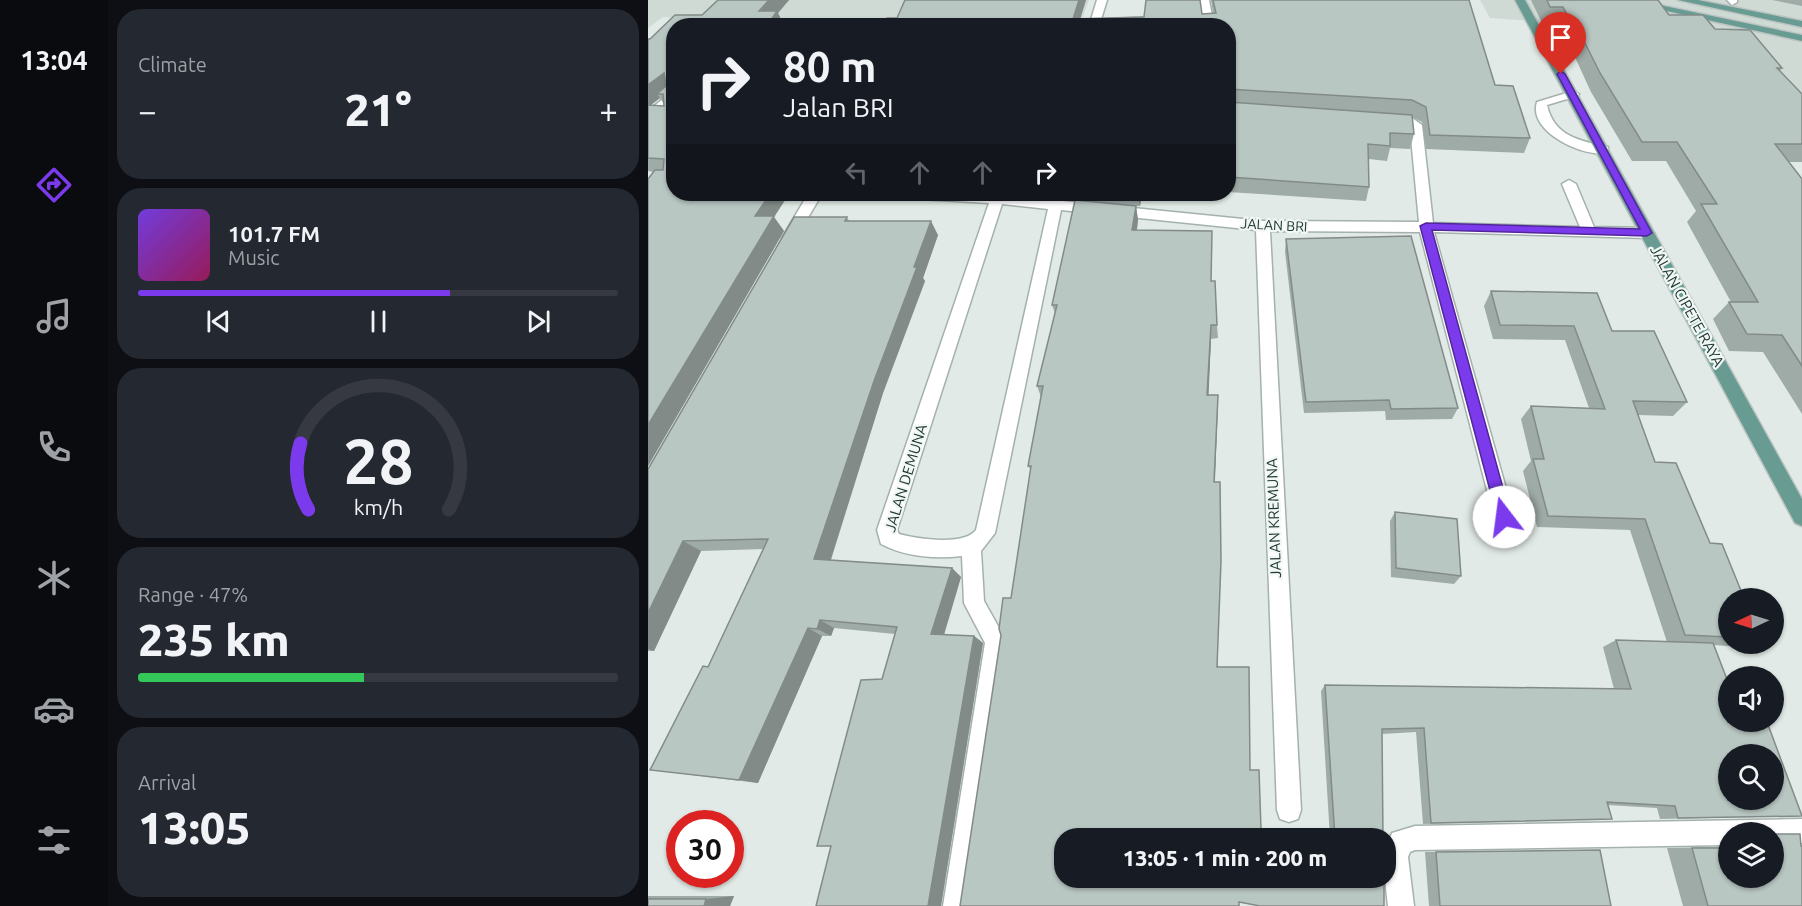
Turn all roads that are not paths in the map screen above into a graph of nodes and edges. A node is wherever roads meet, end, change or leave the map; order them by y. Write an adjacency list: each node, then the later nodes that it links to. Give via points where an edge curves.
1 (1102, 0): 8 (street)
2 (1204, 0): 9 (street)
3 (1520, 0): 12 (main road, JALAN CIPETE RAYA)
4 (1622, 0): 11 (main road)
5 (1683, 0): 10 (main road)
6 (1729, 1): 7 (main road)
7 (1802, 16)
8 (1096, 18)
9 (1207, 18)
10 (1802, 24)
11 (1802, 39)
12 (1573, 94): 17 (main road, JALAN CIPETE RAYA); 17 (street, via 1541,104 1547,126 1565,141)
13 (666, 100): 14 (street)
14 (650, 115): 15 (street)
15 (666, 115)
16 (1372, 118): 24 (street, via 1416,125)
17 (1604, 150): 26 (main road, JALAN CIPETE RAYA)
18 (1569, 184): 25 (street)
19 (811, 201): 27 (street)
20 (996, 201): 30 (street, JALAN DEMUNA, via 887,530 894,543 931,548)
21 (1056, 201): 30 (street, via 985,533)
22 (1071, 201): 23 (street, JALAN BRI)
23 (1263, 226): 24 (street, JALAN BRI); 31 (street, JALAN KREMUNA)
24 (1426, 226): 25 (street, JALAN BRI); 28 (street)
25 (1589, 231): 26 (street, JALAN BRI)
26 (1647, 233): 29 (main road, JALAN CIPETE RAYA)
27 (780, 254)
28 (1504, 517)
29 (1802, 517)
30 (971, 546): 35 (street, via 974,603 996,642)
31 (1289, 810)
32 (1784, 831): 33 (street)
33 (1802, 831)
34 (1718, 833): 36 (street, via 1415,838 1401,842 1395,857)
35 (956, 906)
36 (1401, 906)

